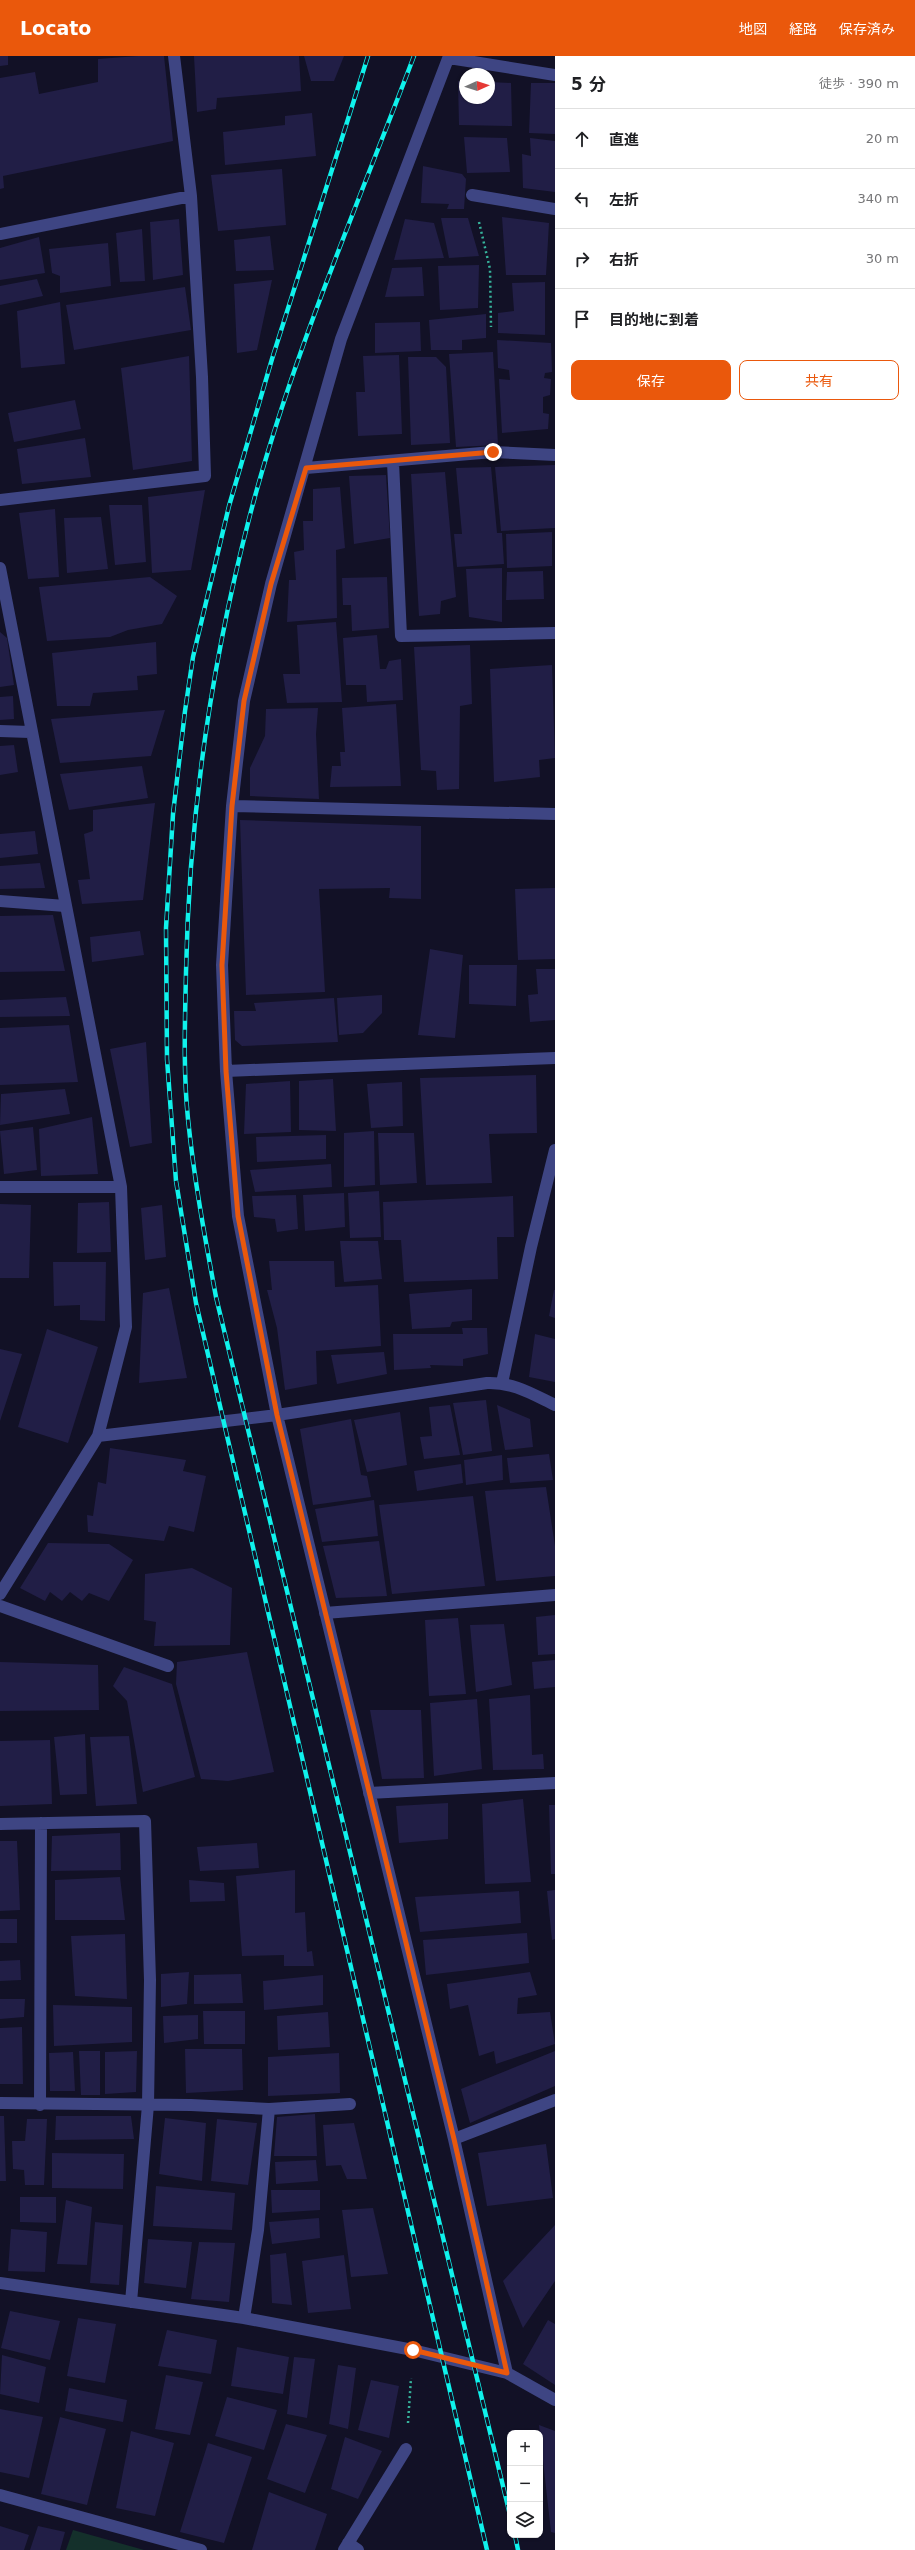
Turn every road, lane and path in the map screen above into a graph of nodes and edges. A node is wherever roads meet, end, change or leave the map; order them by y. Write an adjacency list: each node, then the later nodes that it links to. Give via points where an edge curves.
1 (174, 56): 5 (street)
2 (449, 57): 3 (street); 11 (street, via 341,339)
3 (555, 75)
4 (472, 195): 6 (street); 8 (path, via 490,269)
5 (192, 196): 7 (street); 12 (street, via 205,476)
6 (555, 209)
7 (0, 234)
8 (491, 327)
9 (555, 455): 10 (street, via 493,452)
10 (393, 462): 11 (street); 14 (street, via 401,636)
11 (306, 468): 17 (street, via 271,584 244,701)
12 (0, 500)
13 (0, 568): 16 (street)
14 (555, 633)
15 (0, 731): 16 (street)
16 (30, 732): 20 (street)
17 (232, 806): 18 (street); 22 (street, via 222,965)
18 (555, 814)
19 (0, 901): 20 (street)
20 (65, 906): 25 (street)
21 (555, 1058): 22 (street)
22 (226, 1071): 28 (street, via 238,1216)
23 (555, 1150): 26 (street)
24 (0, 1187): 25 (street)
25 (121, 1187): 29 (street, via 126,1327)
26 (502, 1382): 27 (street, via 517,1386); 28 (street)
27 (555, 1405)
28 (277, 1415): 29 (street); 33 (street)
29 (98, 1436): 30 (street)
30 (0, 1594)
31 (555, 1595): 33 (street)
32 (0, 1606): 34 (street)
33 (325, 1612): 36 (street)
34 (168, 1666)
35 (555, 1784): 36 (street)
36 (370, 1793): 45 (street)
37 (41, 1823): 38 (street); 42 (street); 43 (street, via 145,1821 150,1980)
38 (0, 1824)
39 (555, 2100): 45 (street)
40 (0, 2103): 42 (street)
41 (350, 2104): 44 (street)
42 (40, 2105): 43 (street)
43 (148, 2105): 44 (street); 47 (street)
44 (269, 2109): 48 (street, via 258,2230)
45 (454, 2139): 50 (street)
46 (0, 2283): 47 (street)
47 (130, 2302): 48 (street)
48 (244, 2318): 49 (street)
49 (413, 2350): 50 (street); 52 (path)
50 (507, 2373): 51 (street)
51 (555, 2400)
52 (406, 2449): 54 (street)
53 (0, 2494): 55 (street)
54 (346, 2546): 56 (street)
55 (201, 2550)
56 (358, 2550)

